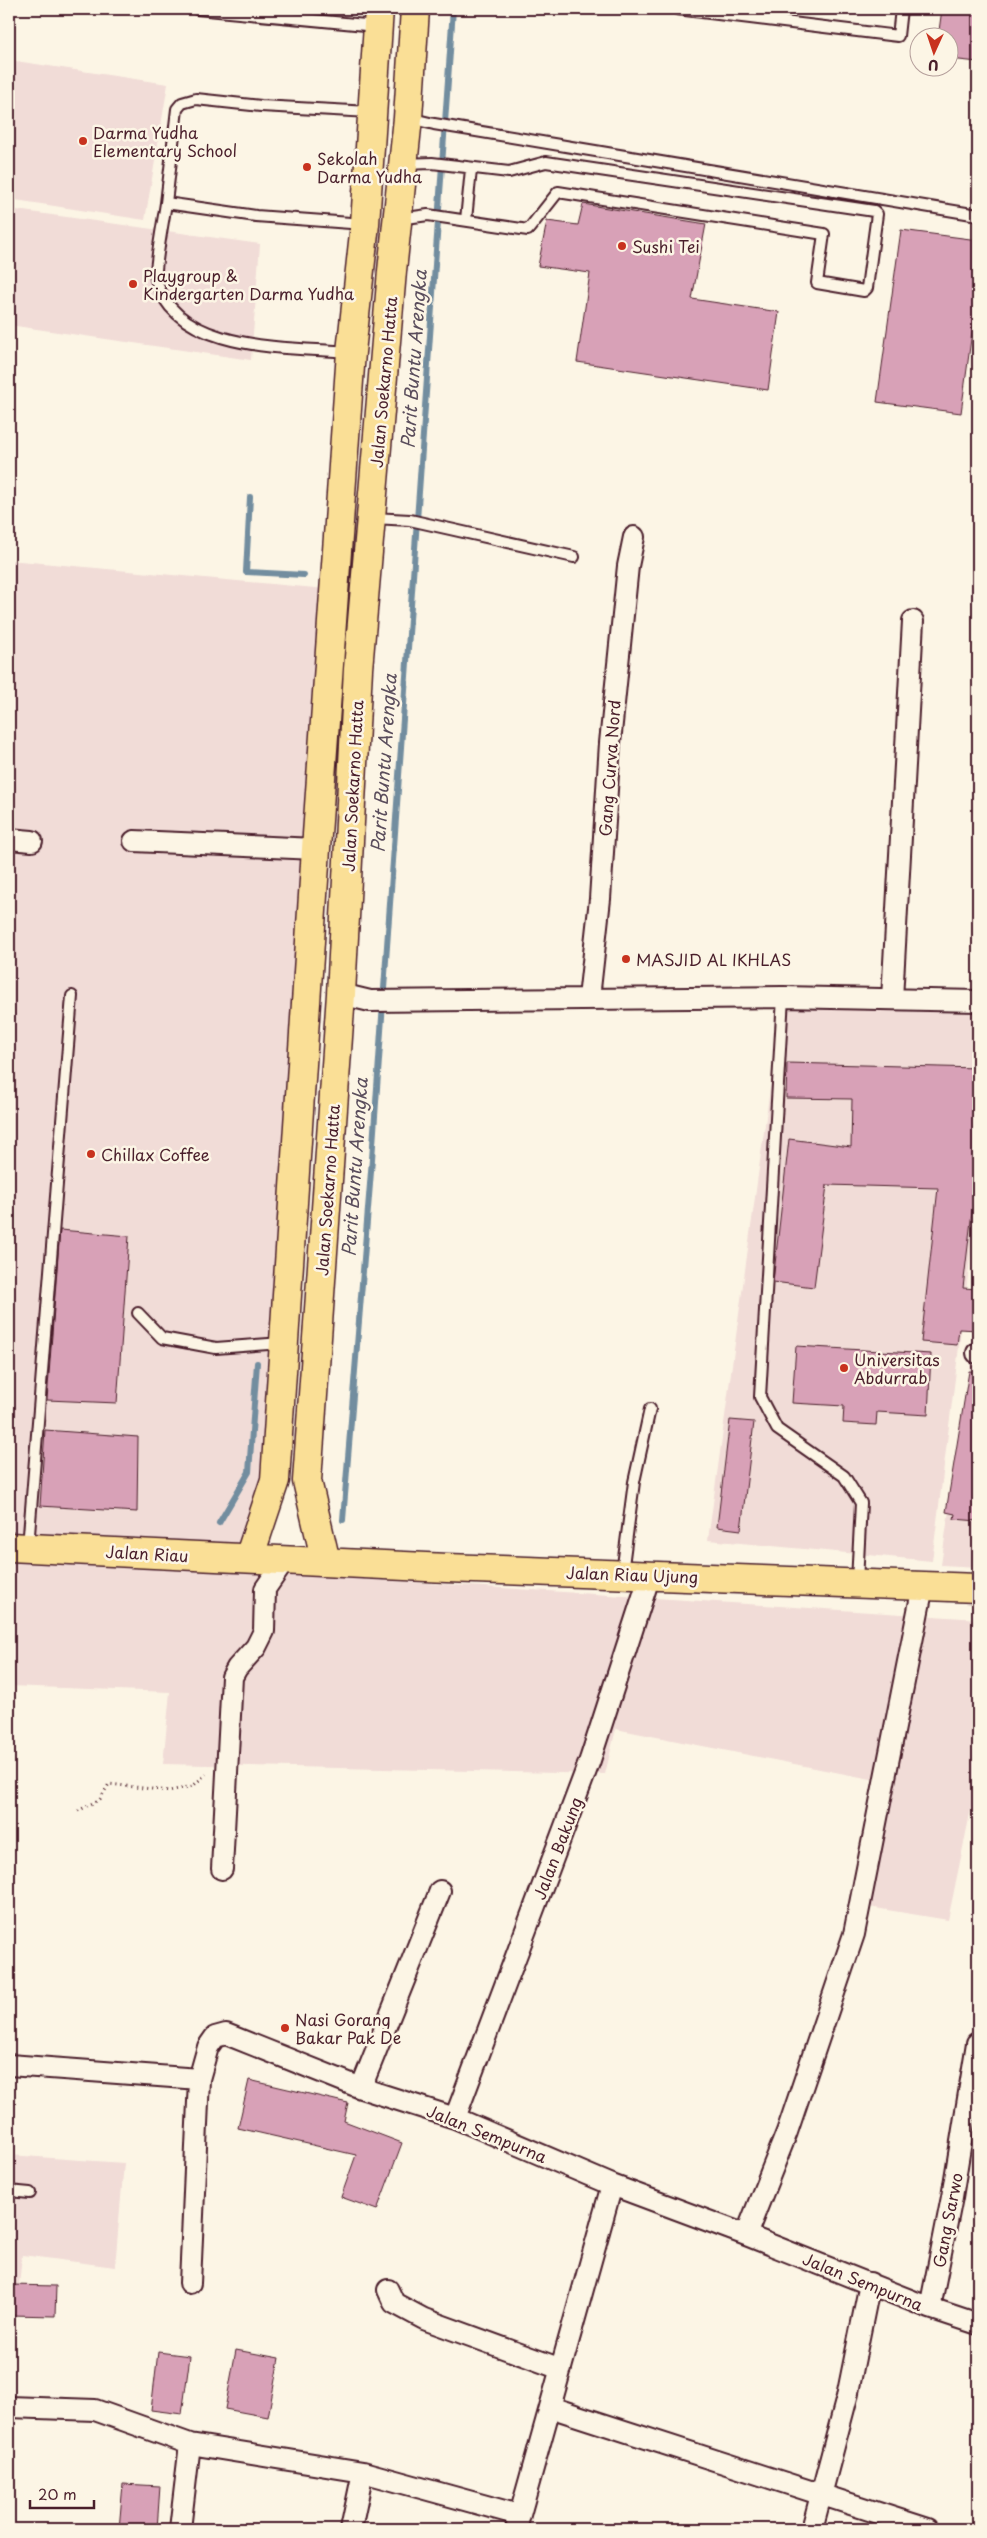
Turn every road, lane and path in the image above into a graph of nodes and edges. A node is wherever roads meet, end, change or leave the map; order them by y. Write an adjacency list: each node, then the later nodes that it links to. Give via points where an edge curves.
1 (197, 9): 5 (lane)
2 (415, 9): 7 (main road, Jalan Soekarno Hatta)
3 (677, 9): 4 (lane, via 898,36)
4 (901, 9)
5 (378, 17): 6 (main road, Jalan Soekarno Hatta)
6 (372, 112): 10 (lane, via 196,99 182,103 177,109); 14 (main road, Jalan Soekarno Hatta)
7 (421, 121): 8 (main road, Jalan Soekarno Hatta); 11 (lane)
8 (403, 164): 9 (lane, via 432,163); 12 (main road, Jalan Soekarno Hatta)
9 (470, 168): 13 (lane); 13 (lane, via 508,172 546,162 877,214 864,291 817,283 824,234 558,192 530,230)
10 (166, 203): 14 (lane, via 256,216); 15 (lane, via 155,277 167,306 189,324 245,343)
11 (978, 215)
12 (398, 219): 13 (lane, via 428,216); 16 (main road, Jalan Soekarno Hatta)
13 (466, 220)
14 (365, 224): 15 (main road, Jalan Soekarno Hatta)
15 (351, 352): 23 (main road, Jalan Soekarno Hatta)
16 (372, 517): 18 (lane, via 410,520); 24 (main road, Jalan Soekarno Hatta, via 358,669)
17 (634, 538): 27 (street, Gang Curva Nord, via 628,566 610,744 600,899)
18 (574, 557)
19 (913, 621): 28 (street)
20 (9, 839): 21 (street)
21 (32, 841)
22 (134, 842): 23 (street)
23 (316, 848): 31 (main road, Jalan Soekarno Hatta)
24 (341, 994): 27 (street, via 370,1001); 36 (main road, Jalan Soekarno Hatta, via 307,1481)
25 (72, 996): 33 (lane)
26 (783, 997): 27 (street); 28 (street); 39 (lane, via 760,1397 777,1429 844,1476 861,1503)
27 (589, 998)
28 (892, 999): 29 (street)
29 (978, 1001)
30 (138, 1314): 31 (lane, via 162,1338 216,1348)
31 (283, 1343): 34 (main road, Jalan Soekarno Hatta, via 275,1480)
32 (650, 1409): 37 (lane, via 634,1482)
33 (18, 1548): 34 (main road, Jalan Riau)
34 (249, 1558): 35 (main road, Jalan Riau)
35 (286, 1560): 36 (main road, Jalan Riau Ujung); 42 (street, via 265,1589 264,1631 256,1647 232,1677)
36 (326, 1562): 37 (main road, Jalan Riau Ujung)
37 (621, 1574): 38 (main road, Jalan Riau Ujung)
38 (650, 1575): 39 (main road, Jalan Riau Ujung); 50 (street, Jalan Bakung, via 590,1760)
39 (857, 1583): 40 (main road, Jalan Riau Ujung)
40 (924, 1586): 41 (main road, Jalan Riau Ujung); 54 (street, via 854,1934 787,2132)
41 (978, 1588)
42 (228, 1770): 43 (path, via 209,1771 193,1786 169,1791 109,1784 100,1799); 44 (street)
43 (78, 1811)
44 (222, 1869)
45 (440, 1891): 49 (street)
46 (977, 2044): 58 (street, Gang Sarwo)
47 (9, 2065): 48 (street)
48 (199, 2079): 49 (street, Jalan Sempurna, via 208,2047 215,2036 226,2034); 55 (street, Jalan Sempurna)
49 (361, 2088): 50 (street, Jalan Sempurna)
50 (455, 2118): 51 (street, Jalan Sempurna)
51 (612, 2185): 54 (street, Jalan Sempurna); 60 (street)
52 (9, 2191): 53 (lane)
53 (30, 2193)
54 (746, 2235): 56 (street, Jalan Sempurna)
55 (190, 2282)
56 (870, 2283): 58 (street, Jalan Sempurna); 65 (street, via 847,2397)
57 (388, 2290): 60 (street, via 394,2303 424,2319)
58 (930, 2308): 59 (street, Jalan Sempurna)
59 (978, 2324)
60 (561, 2369): 61 (street)
61 (550, 2407): 65 (street); 66 (street)
62 (9, 2408): 63 (street, via 95,2410)
63 (190, 2444): 64 (street); 67 (street)
64 (363, 2472): 66 (street); 68 (street)
65 (820, 2494): 69 (street); 70 (street)
66 (517, 2522)
67 (180, 2529)
68 (351, 2529)
69 (812, 2529)
70 (928, 2529)

